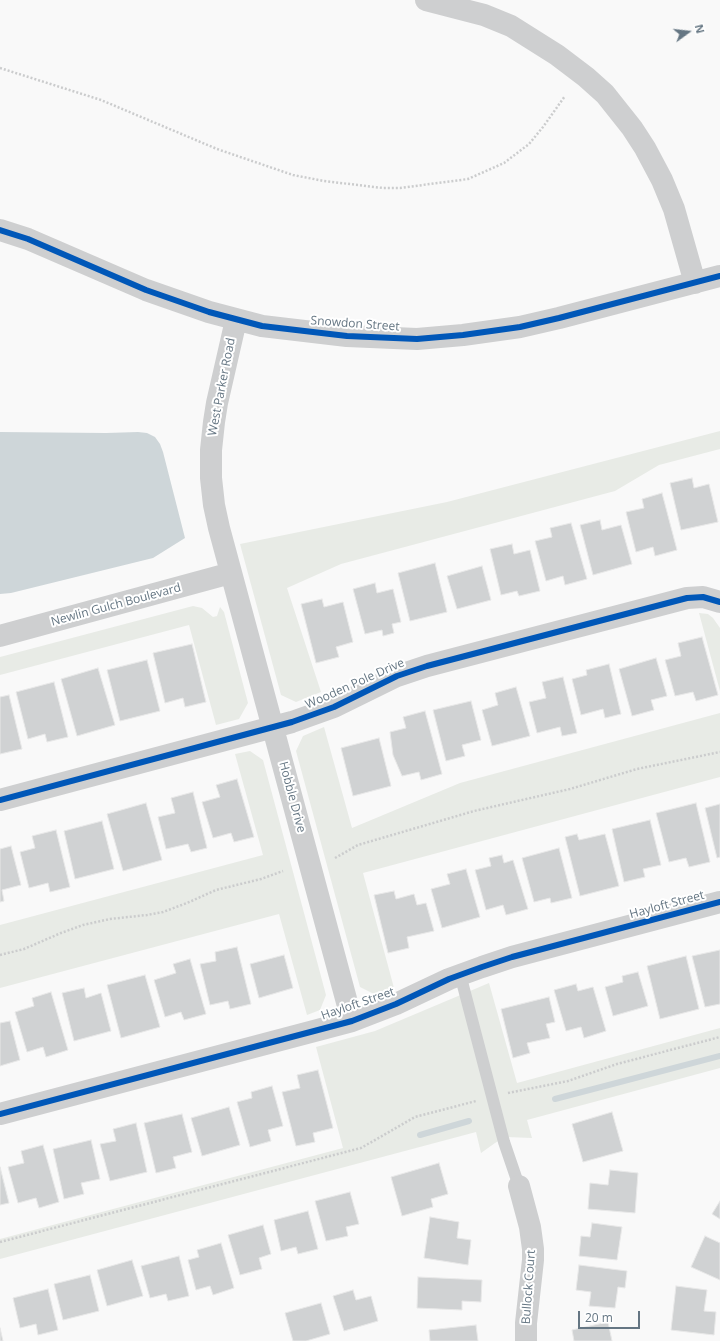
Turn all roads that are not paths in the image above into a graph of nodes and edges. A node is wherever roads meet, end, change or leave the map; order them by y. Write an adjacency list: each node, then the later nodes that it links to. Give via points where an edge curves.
1 (426, 0): 4 (street, via 484,15 511,26 557,55 605,94 645,148 662,180 674,209)
2 (0, 230): 5 (street, Snowdon Street, via 37,243 146,290)
3 (720, 276): 4 (street, Snowdon Street)
4 (695, 283): 5 (street, Snowdon Street, via 539,323 446,337 404,339 333,335)
5 (236, 320): 6 (street, West Parker Road, via 217,403 211,450 214,505)
6 (231, 573): 8 (street, Newlin Gulch Boulevard); 9 (street, Hobble Drive)
7 (720, 601): 9 (street, Wooden Pole Drive, via 703,597 687,598 427,666 398,676 322,712)
8 (0, 636)
9 (273, 728): 10 (street, Wooden Pole Drive); 13 (street, Hobble Drive)
10 (0, 800)
11 (720, 902): 12 (street, Hayloft Street, via 512,957)
12 (460, 974): 13 (street, Hayloft Street); 15 (lane)
13 (352, 1021): 14 (street, Hayloft Street)
14 (0, 1114)
15 (518, 1186): 16 (street, Bullock Court, via 530,1227 533,1249)
16 (526, 1341)

